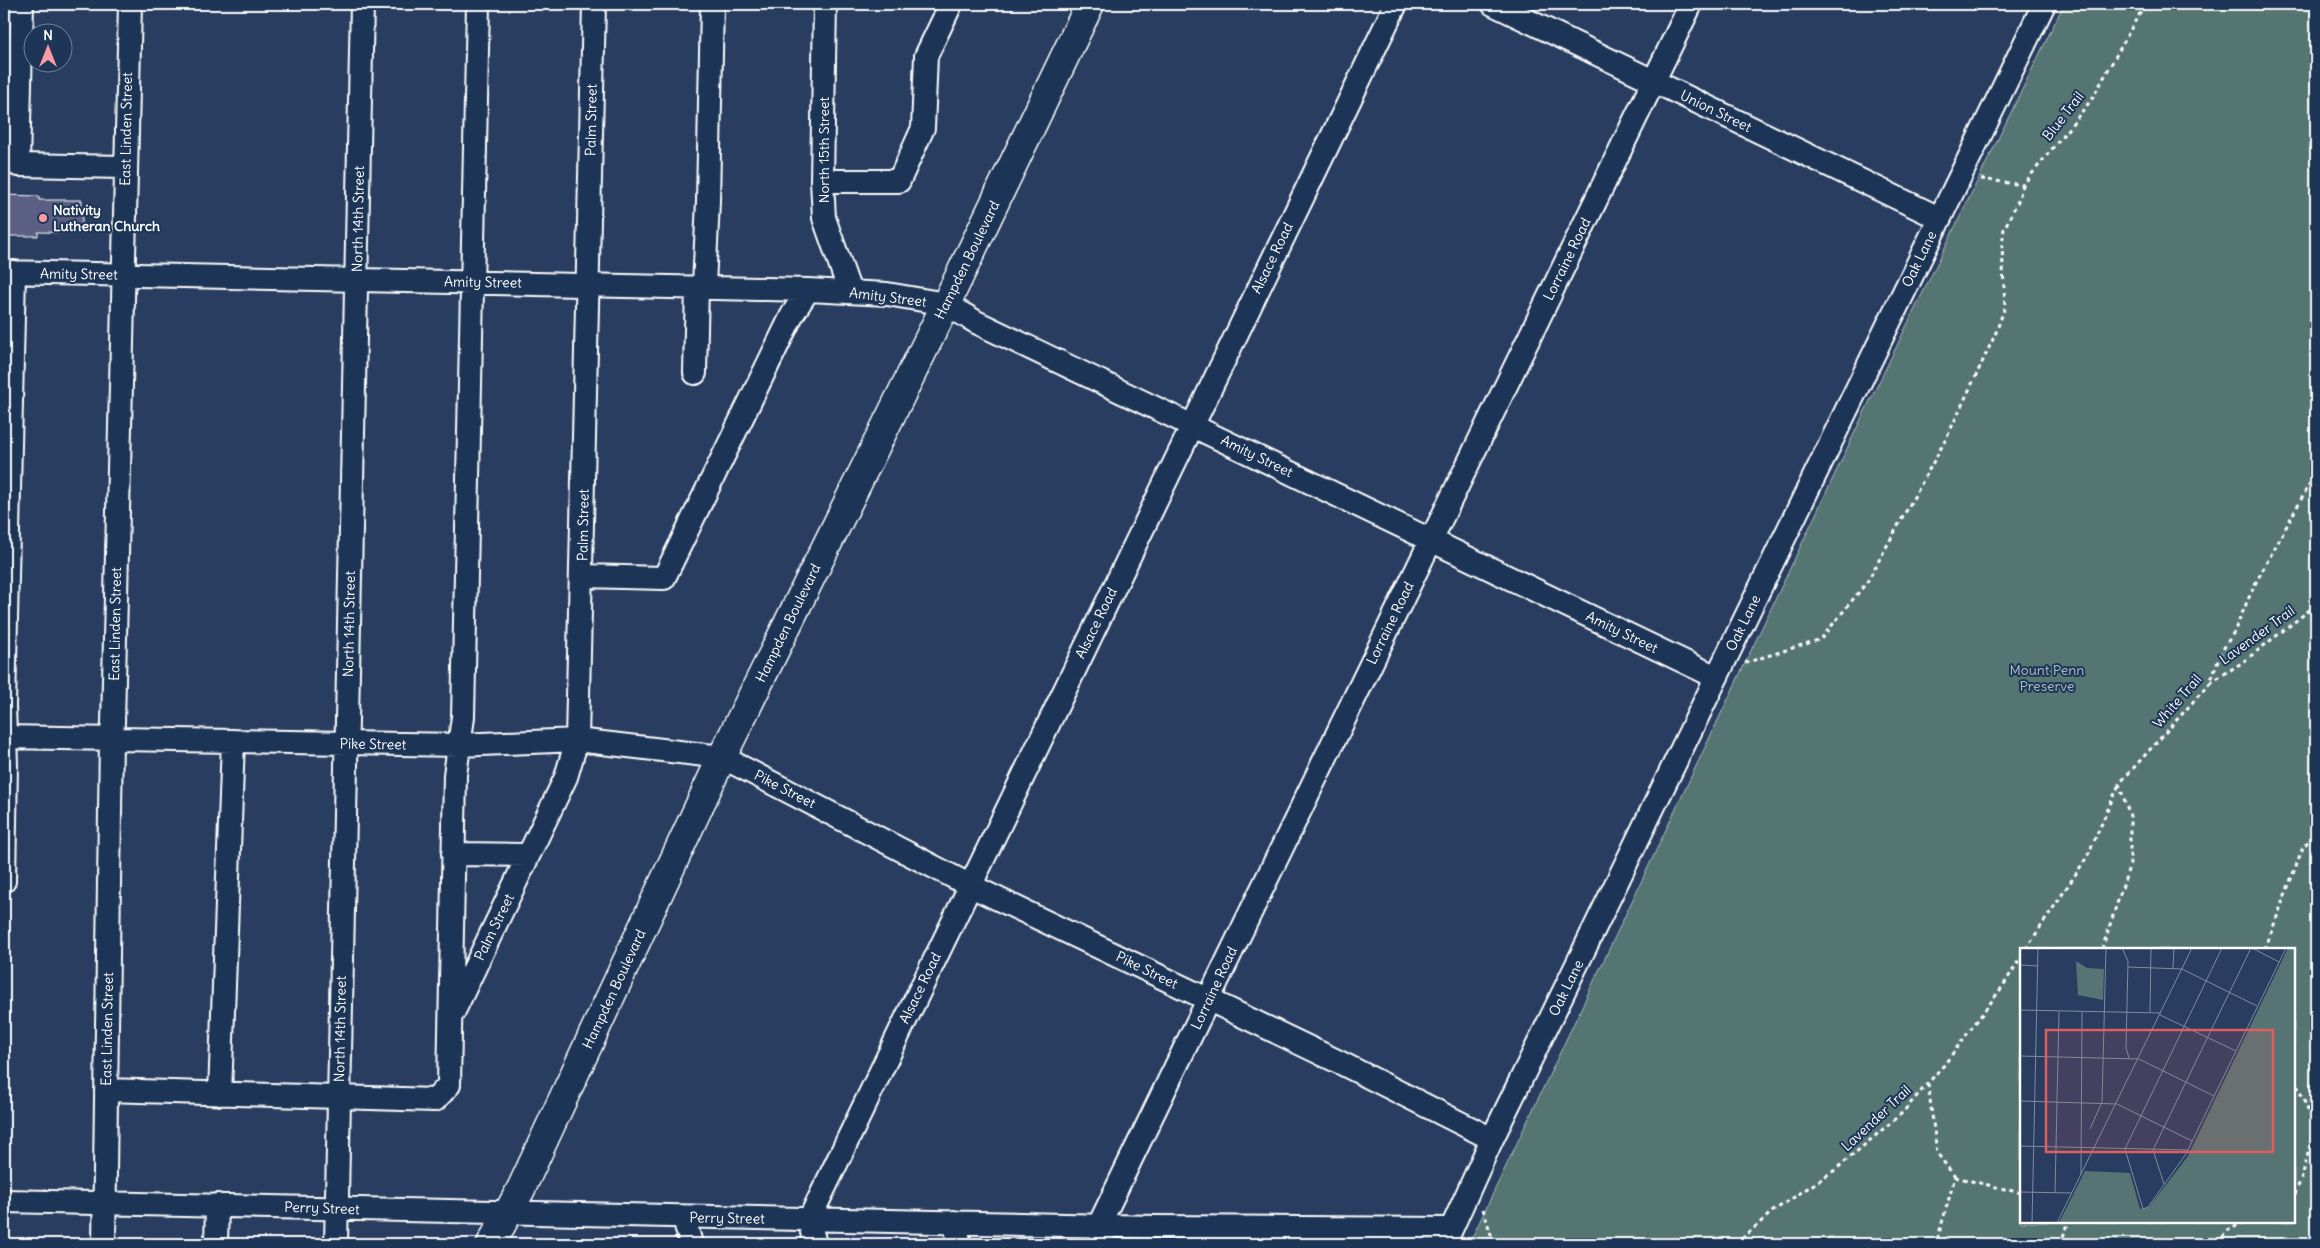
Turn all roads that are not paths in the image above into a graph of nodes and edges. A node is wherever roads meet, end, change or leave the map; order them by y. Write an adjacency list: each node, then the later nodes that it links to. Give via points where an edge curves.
1 (22, 4): 15 (street, via 18,165)
2 (130, 4): 15 (street, East Linden Street)
3 (362, 4): 20 (street, North 14th Street)
4 (478, 4): 21 (street)
5 (594, 4): 22 (street, Palm Street)
6 (712, 4): 23 (street, via 708,200)
7 (825, 4): 16 (street, North 15th Street)
8 (951, 4): 16 (street, via 926,56 923,128 899,182)
9 (1090, 4): 26 (main road, Hampden Boulevard)
10 (1396, 4): 28 (street, Alsace Road)
11 (1493, 4): 14 (street, Union Street)
12 (1691, 4): 14 (street, Lorraine Road)
13 (2044, 4): 17 (street, Oak Lane)
14 (1654, 82): 17 (street, Union Street); 29 (street, Lorraine Road)
15 (125, 167): 19 (street, East Linden Street)
16 (822, 182): 25 (street, North 15th Street, via 824,218)
17 (1939, 218): 31 (street, Oak Lane)
18 (9, 272): 19 (street, Amity Street); 32 (street)
19 (123, 275): 20 (street, Amity Street); 33 (street, East Linden Street)
20 (356, 279): 21 (street, Amity Street); 36 (street, North 14th Street)
21 (472, 282): 22 (street, Amity Street); 37 (street, via 463,717)
22 (588, 284): 23 (street, Amity Street); 30 (street, Palm Street)
23 (700, 286): 24 (street, Amity Street); 27 (street)
24 (808, 290): 25 (street, Amity Street); 30 (street, via 792,315 664,578)
25 (850, 292): 26 (street, Amity Street, via 887,294)
26 (946, 304): 28 (street, Amity Street, via 976,322); 38 (main road, Hampden Boulevard)
27 (695, 373)
28 (1192, 425): 29 (street, Amity Street); 42 (street, Alsace Road)
29 (1430, 540): 31 (street, Amity Street); 43 (street, Lorraine Road)
30 (582, 576): 34 (street, Palm Street)
31 (1719, 671): 48 (street, Oak Lane)
32 (4, 737): 33 (street, Pike Street); 41 (street)
33 (111, 739): 35 (street, Pike Street); 45 (street, East Linden Street)
34 (577, 740): 37 (street, Pike Street); 38 (street, Pike Street); 40 (street, Palm Street, via 566,777)
35 (233, 741): 36 (street, Pike Street); 46 (street)
36 (346, 743): 37 (street, Pike Street); 47 (street, North 14th Street)
37 (459, 745): 39 (street, via 455,776)
38 (722, 757): 42 (street, Pike Street); 53 (main road, Hampden Boulevard)
39 (454, 854): 40 (street); 44 (street)
40 (528, 855): 44 (street, Palm Street)
41 (4, 881)
42 (969, 884): 43 (street, Pike Street); 55 (street, Alsace Road)
43 (1209, 999): 48 (street, Pike Street); 57 (street, Lorraine Road)
44 (450, 1019): 47 (street, via 449,1084 435,1100)
45 (106, 1090): 46 (street); 50 (street, East Linden Street)
46 (220, 1094): 47 (street)
47 (338, 1097): 52 (street, North 14th Street)
48 (1492, 1139): 58 (street, Oak Lane)
49 (4, 1201): 50 (street, Perry Street)
50 (105, 1204): 51 (street, Perry Street); 59 (street, East Linden Street)
51 (217, 1204): 52 (street, Perry Street); 60 (street)
52 (336, 1208): 53 (street, Perry Street); 61 (street, North 14th Street)
53 (508, 1214): 54 (street, Perry Street); 62 (main road, Hampden Boulevard)
54 (684, 1218): 55 (street, Perry Street); 63 (street)
55 (809, 1220): 56 (street, Perry Street); 64 (street)
56 (954, 1222): 57 (street, Perry Street); 65 (street)
57 (1102, 1235): 58 (street, Perry Street)
58 (1447, 1237)
59 (104, 1244)
60 (216, 1244)
61 (336, 1244)
62 (491, 1244)
63 (690, 1244)
64 (816, 1244)
65 (960, 1244)

